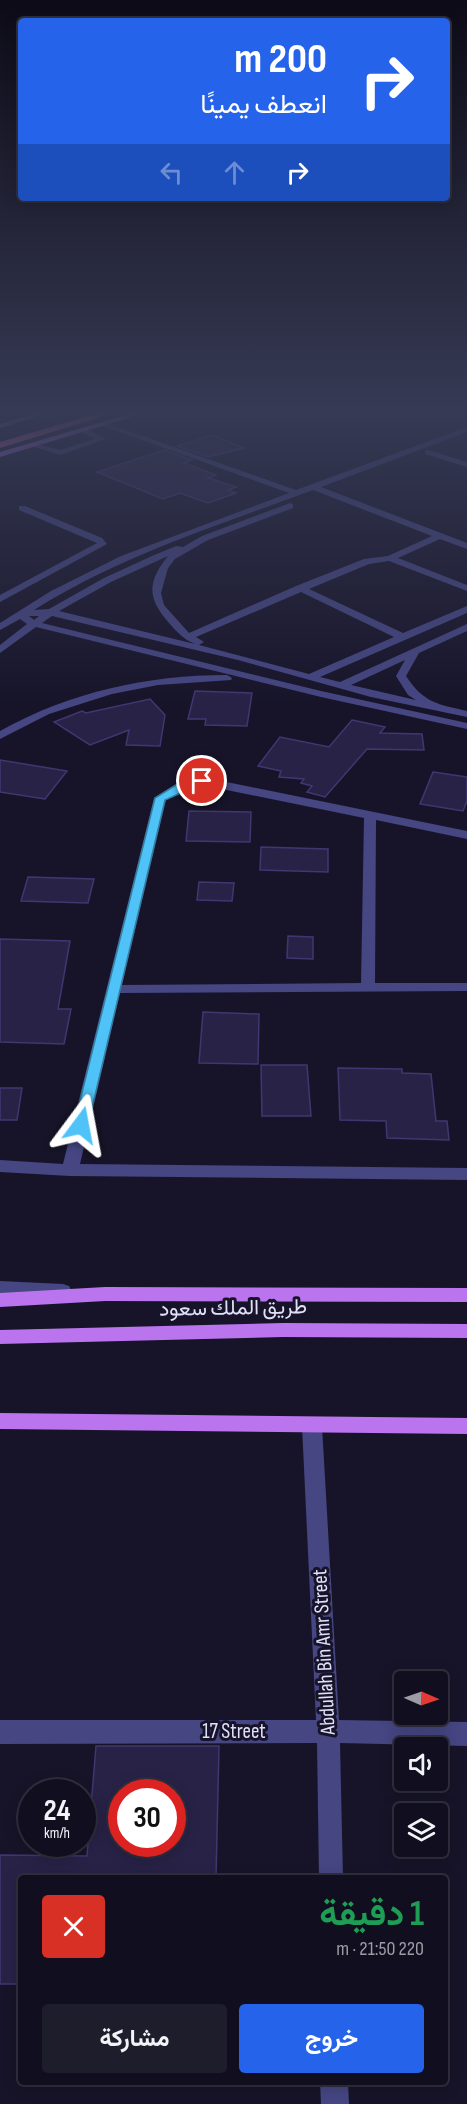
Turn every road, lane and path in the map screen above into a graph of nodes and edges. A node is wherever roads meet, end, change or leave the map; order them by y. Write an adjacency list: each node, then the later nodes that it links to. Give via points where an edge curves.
1 (29, 510): 11 (street, via 102,544)
2 (251, 510): 14 (street, via 124,558)
3 (279, 510): 6 (street)
4 (373, 510): 5 (street)
5 (439, 536): 7 (street); 8 (street)
6 (205, 538): 13 (street, via 139,564); 18 (street, via 172,557 158,581 159,606)
7 (467, 546)
8 (390, 558): 9 (street, via 367,561); 10 (street)
9 (299, 588): 18 (street); 19 (street)
10 (467, 588)
11 (0, 599)
12 (467, 609): 19 (street)
13 (49, 612): 14 (street); 15 (street); 22 (street)
14 (20, 614): 15 (street); 16 (street)
15 (32, 623): 20 (street); 24 (street)
16 (0, 627)
17 (467, 627): 21 (street)
18 (187, 637): 22 (street)
19 (403, 637): 23 (street)
20 (0, 651)
21 (414, 652): 25 (street); 26 (street, via 401,676 412,693)
22 (241, 658): 23 (street)
23 (308, 678): 25 (street)
24 (259, 679): 28 (street); 29 (street, via 196,677 127,687 45,711)
25 (340, 686): 26 (street)
26 (435, 708): 27 (street)
27 (467, 714)
28 (467, 726)
29 (0, 735)
30 (370, 817): 31 (street); 33 (street); 34 (street, via 202,781 160,798)
31 (467, 835)
32 (467, 987): 33 (street)
33 (368, 988): 34 (street)
34 (114, 989): 36 (street)
35 (0, 1166): 36 (street)
36 (70, 1170): 37 (street)
37 (467, 1173)
38 (0, 1288): 39 (street)
39 (105, 1294): 40 (main road); 41 (main road)
40 (467, 1295)
41 (0, 1300)
42 (467, 1331): 43 (main road, طريق الملك سعود, via 283,1330)
43 (0, 1337)
44 (0, 1421): 45 (main road)
45 (312, 1426): 46 (main road); 47 (street, Abdullah Bin Amr Street)
46 (467, 1426)
47 (328, 1731): 48 (street, 17 Street); 49 (street, 17 Street); 50 (street, Abdullah Bin Amr Street)
48 (0, 1732)
49 (467, 1734)
50 (331, 1875)
51 (334, 2085): 52 (street)
52 (335, 2104)

